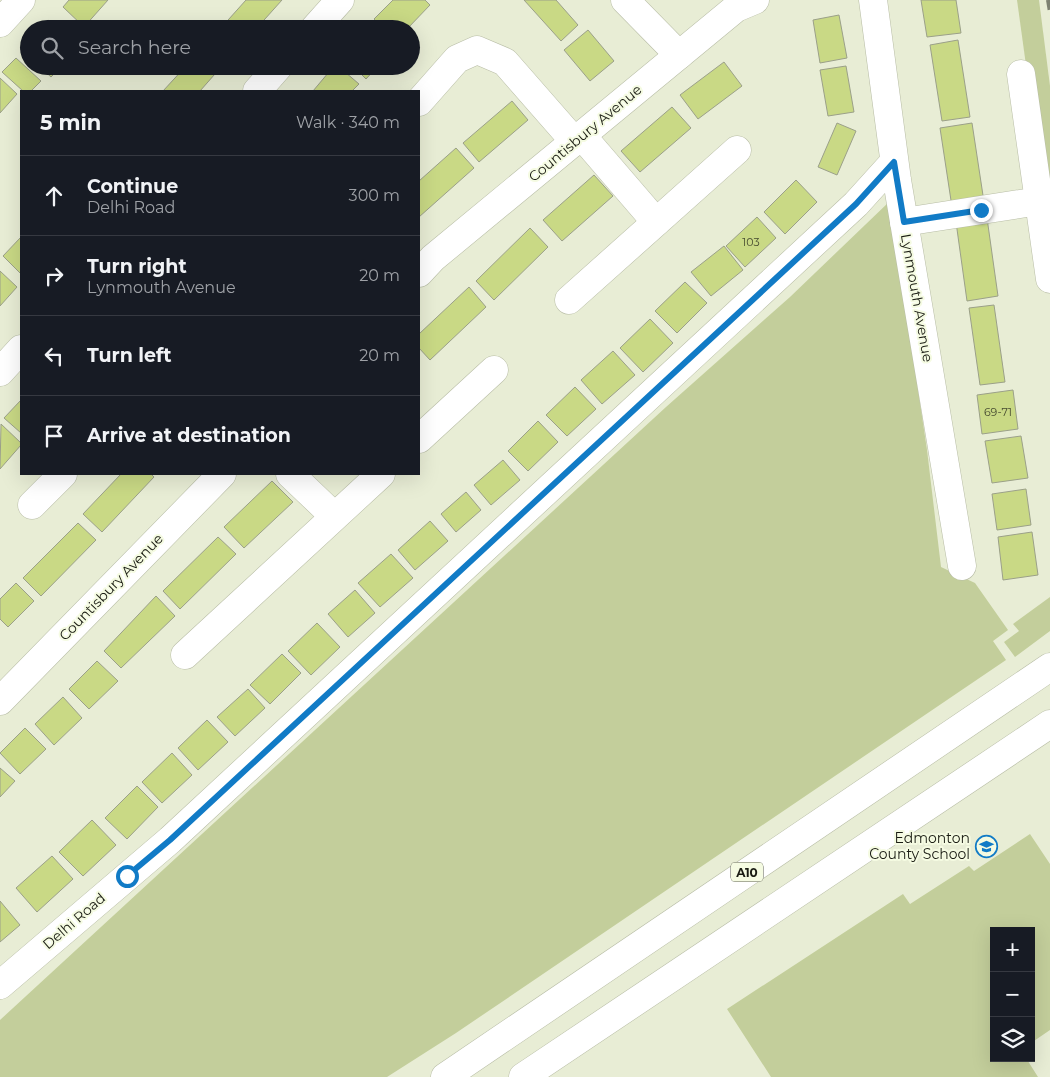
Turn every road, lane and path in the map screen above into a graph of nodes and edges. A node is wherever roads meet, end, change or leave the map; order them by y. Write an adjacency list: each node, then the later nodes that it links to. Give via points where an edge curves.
1 (21, 0): 7 (main road)
2 (340, 0): 6 (main road)
3 (625, 0): 8 (main road)
4 (754, 0): 8 (main road, Countisbury Avenue, via 736,8)
5 (873, 0): 15 (main road, Lynmouth Avenue)
6 (322, 20)
7 (0, 23)
8 (679, 55): 13 (main road, Countisbury Avenue)
9 (1021, 74): 16 (main road)
10 (272, 75): 11 (main road)
11 (258, 90)
12 (420, 101): 13 (main road, via 457,59 477,50 505,62)
13 (578, 139): 17 (main road); 19 (main road, Countisbury Avenue)
14 (737, 150): 17 (main road)
15 (894, 162): 18 (main road, Lynmouth Avenue); 37 (main road, Delhi Road, via 856,204 170,840)
16 (1039, 201): 18 (main road); 20 (main road)
17 (656, 222): 21 (main road)
18 (904, 222): 32 (main road, Lynmouth Avenue)
19 (420, 272)
20 (1050, 279)
21 (568, 300)
22 (20, 350): 24 (main road)
23 (494, 370): 25 (main road)
24 (0, 372)
25 (420, 438)
26 (62, 475): 30 (main road)
27 (221, 475): 35 (main road, Countisbury Avenue)
28 (291, 475): 31 (main road)
29 (380, 475): 31 (main road)
30 (32, 505)
31 (334, 516): 33 (main road)
32 (962, 566)
33 (185, 655)
34 (1050, 667): 38 (main road, A10)
35 (0, 701)
36 (1050, 724): 39 (main road)
37 (0, 985)
38 (445, 1077)
39 (522, 1077)

